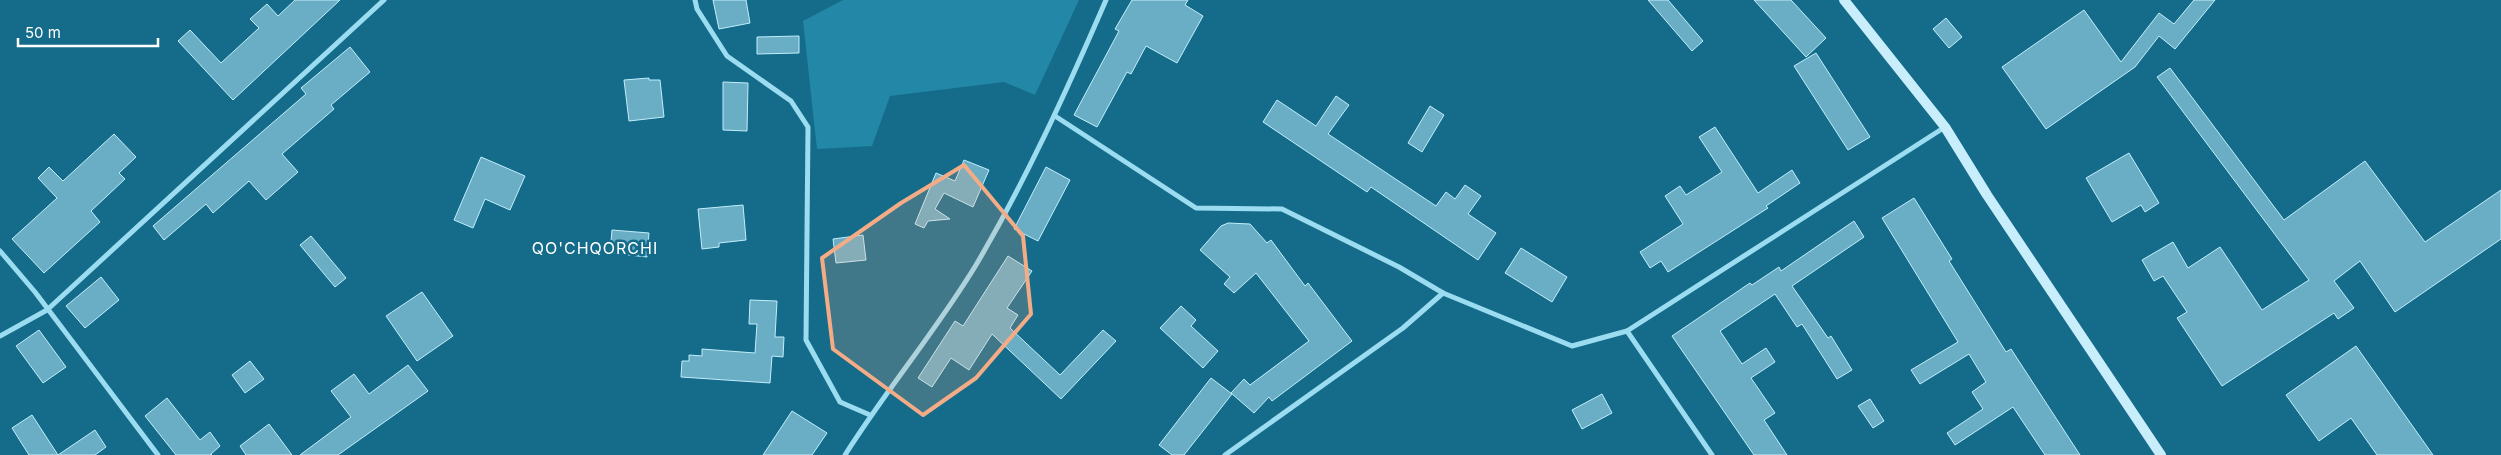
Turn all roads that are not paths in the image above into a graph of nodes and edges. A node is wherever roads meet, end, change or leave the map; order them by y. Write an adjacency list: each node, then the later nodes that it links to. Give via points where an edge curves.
1 (384, 0): 9 (street)
2 (695, 0): 12 (street, via 727,56 792,101 808,126 806,340 840,402)
3 (1106, 0): 5 (street)
4 (1844, 0): 6 (main road)
5 (1055, 116): 8 (street, via 1196,208 1282,210 1399,267); 12 (street, via 976,265)
6 (1945, 127): 10 (street); 17 (main road)
7 (0, 251): 9 (street)
8 (1443, 293): 10 (street, via 1572,346); 15 (street, via 1403,328)
9 (47, 310): 11 (street); 13 (street)
10 (1627, 331): 16 (street)
11 (0, 336)
12 (870, 415): 14 (street)
13 (158, 455)
14 (845, 455)
15 (1225, 455)
16 (1712, 455)
17 (2161, 455)

